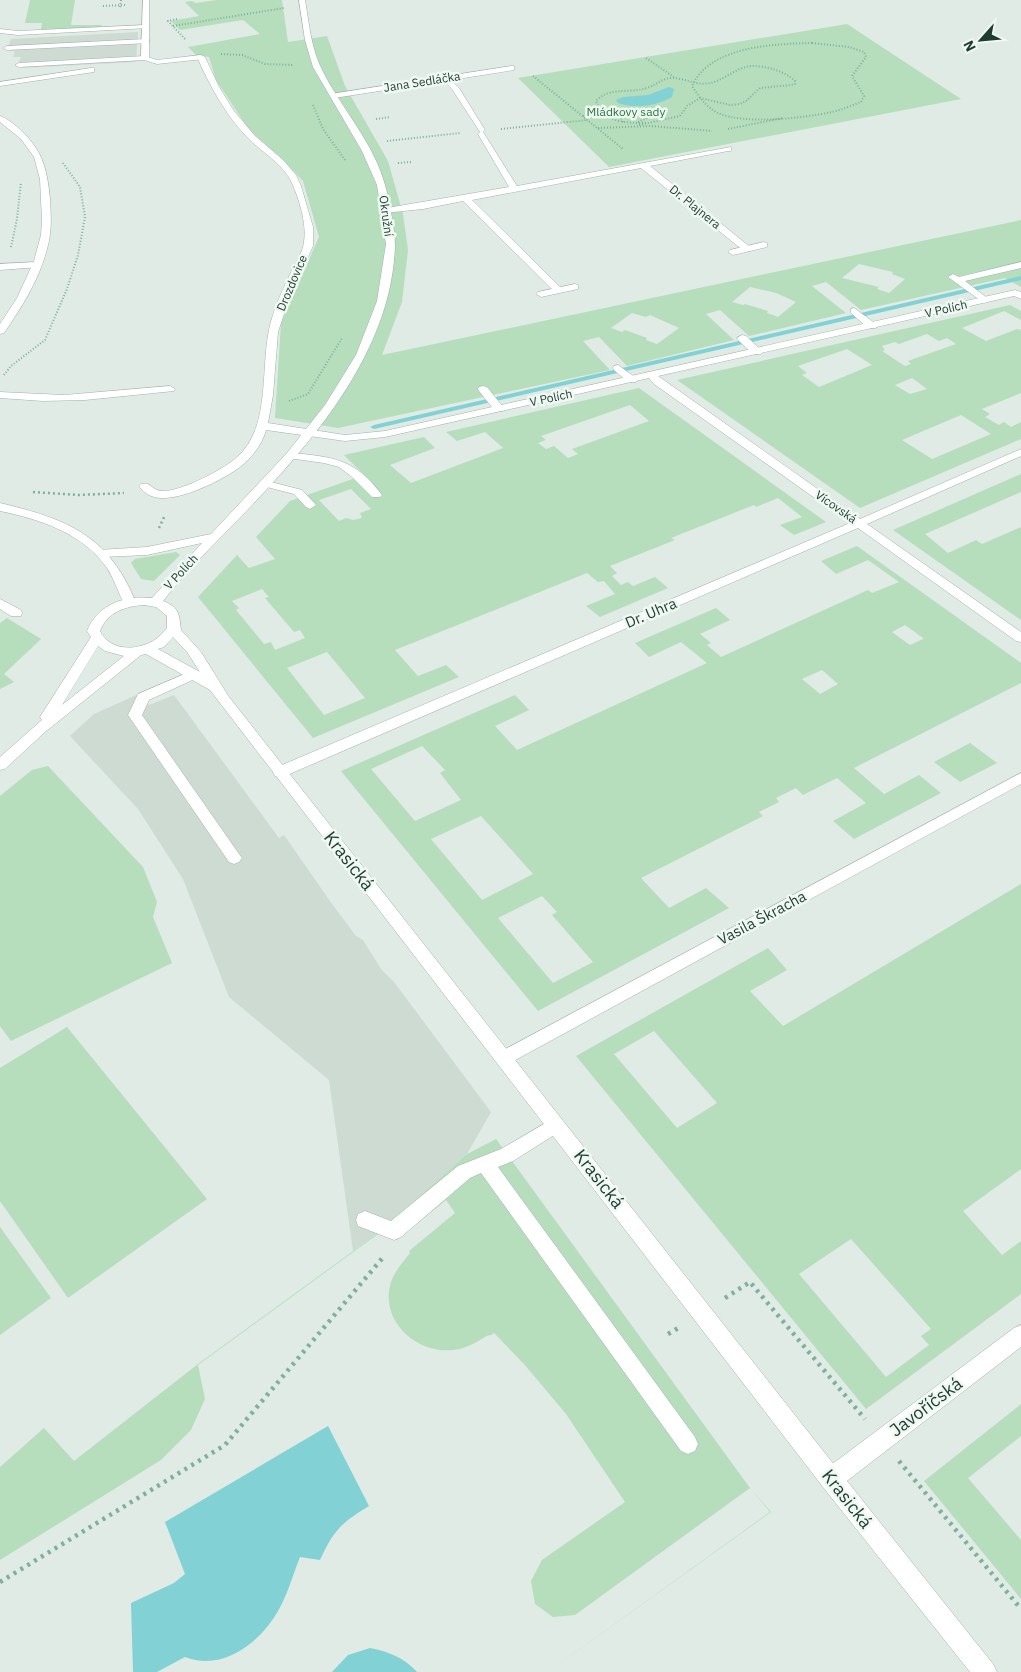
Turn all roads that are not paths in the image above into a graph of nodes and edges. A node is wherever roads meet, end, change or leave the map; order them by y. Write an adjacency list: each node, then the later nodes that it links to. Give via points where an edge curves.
1 (146, 0): 3 (street)
2 (302, 0): 12 (street, Okružní, via 315,63)
3 (146, 27): 4 (street); 5 (street)
4 (0, 31)
5 (146, 41): 6 (street); 7 (street)
6 (7, 48)
7 (145, 58): 8 (street); 11 (street, via 135,64); 40 (street, Drozdovice, via 157,62 201,56 222,102 248,134 282,164 296,182 310,226 308,246 273,328)
8 (19, 65)
9 (511, 68): 10 (street, Jana Sedláčka)
10 (446, 79): 12 (street, Jana Sedláčka); 16 (street, via 455,88)
11 (0, 84)
12 (334, 96): 18 (street, Okružní, via 373,166)
13 (0, 118): 22 (street, via 29,143 43,171 46,234)
14 (728, 149): 15 (street)
15 (643, 165): 16 (street); 20 (street, Dr. Plajnera)
16 (514, 189): 17 (street)
17 (465, 198): 18 (street); 26 (street)
18 (387, 211): 41 (street, Okružní, via 388,257 376,315 346,381)
19 (764, 246): 20 (street)
20 (747, 249): 21 (street)
21 (733, 252)
22 (36, 265): 24 (street); 32 (street, via 27,290)
23 (1021, 265): 29 (street, via 957,280)
24 (3, 267)
25 (575, 287): 26 (street)
26 (558, 290): 27 (street)
27 (540, 294)
28 (1018, 295): 29 (street, V Polích)
29 (982, 298): 31 (street, V Polích)
30 (854, 311): 31 (street)
31 (869, 323): 34 (street, V Polích)
32 (0, 331)
33 (742, 338): 34 (street)
34 (754, 349): 35 (street, V Polích)
35 (652, 375): 39 (street, V Polích, via 625,374); 49 (street, Vícovská)
36 (170, 389): 38 (street, via 99,398 42,399)
37 (483, 389): 39 (street)
38 (0, 395)
39 (497, 406): 41 (street, V Polích, via 394,433 362,438)
40 (263, 426): 41 (street); 45 (street, Drozdovice, via 245,457 217,478 173,494 159,495)
41 (311, 432): 43 (street, V Polích)
42 (1021, 452): 49 (street, Dr. Uhra)
43 (292, 456): 44 (street, V Polích); 46 (street, via 342,465)
44 (267, 484): 47 (street, via 298,492); 50 (street, V Polích)
45 (147, 488)
46 (376, 494)
47 (310, 505)
48 (0, 507): 51 (street, via 60,525)
49 (860, 524): 57 (street, Vícovská); 64 (street, Dr. Uhra)
50 (215, 537): 51 (street, via 148,551); 54 (street, V Polích)
51 (102, 553): 52 (street, via 118,573)
52 (130, 602): 54 (street); 58 (street, via 115,607 99,619 95,626)
53 (0, 603): 55 (street)
54 (155, 603): 56 (street, Krasická, via 174,616)
55 (16, 613)
56 (174, 629): 59 (street, via 160,644); 61 (street, Krasická, via 204,665)
57 (1021, 638)
58 (96, 639): 59 (street, Krasická, via 112,650); 62 (street)
59 (142, 651): 60 (street, Krasická); 62 (street)
60 (194, 674): 61 (street, Krasická); 66 (street, via 143,697 135,715)
61 (213, 686): 64 (street, Krasická)
62 (40, 729): 63 (street)
63 (0, 765)
64 (280, 772): 67 (street, Krasická)
65 (1021, 778): 67 (street, Vasila Škracha)
66 (234, 858)
67 (504, 1058): 68 (street, Krasická)
68 (556, 1124): 69 (street, via 507,1155); 73 (street, Krasická)
69 (485, 1164): 70 (street, via 464,1172 394,1231); 72 (street)
70 (366, 1220)
71 (1021, 1335): 73 (street, Javoříčská)
72 (688, 1444)
73 (831, 1479): 74 (street, Krasická)
74 (977, 1669)

